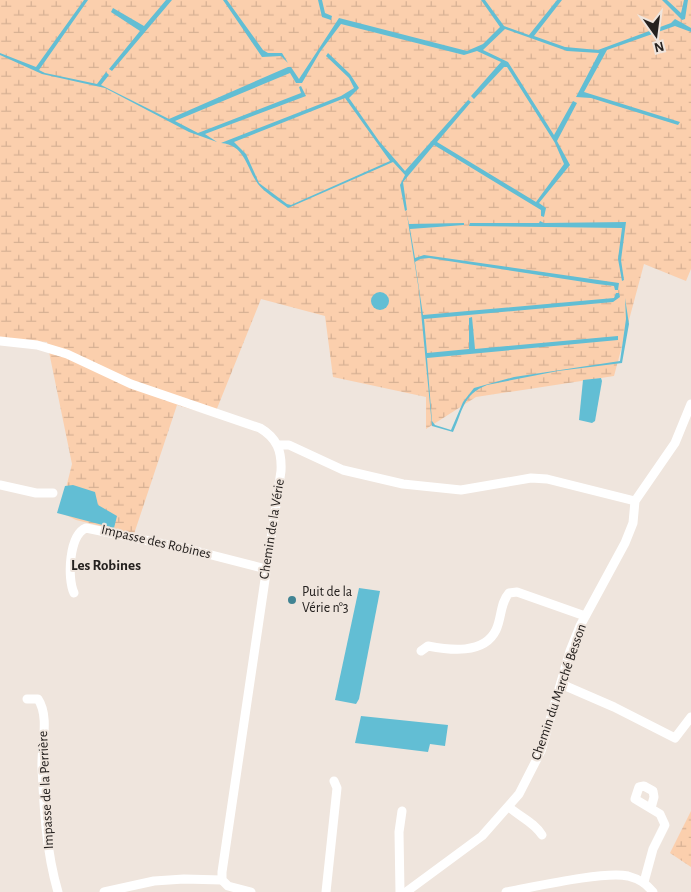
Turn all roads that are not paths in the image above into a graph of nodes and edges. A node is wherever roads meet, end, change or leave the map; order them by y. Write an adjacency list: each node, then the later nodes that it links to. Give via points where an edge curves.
1 (0, 341): 3 (street, via 36,345 67,354 139,387 260,428 269,433)
2 (691, 404): 6 (street, Chemin du Marché Besson, via 676,443)
3 (278, 446): 6 (street, via 289,445 343,470 402,484 461,490 547,478); 7 (street, Chemin de la Vérie, via 281,471)
4 (0, 485): 5 (street, via 36,493)
5 (53, 493)
6 (635, 501): 9 (street, Chemin du Marché Besson, via 633,523 625,543)
7 (266, 569): 8 (street, Impasse des Robines, via 86,528 77,533 74,542 70,572); 19 (street, Chemin de la Vérie)
8 (74, 593)
9 (585, 616): 10 (street, via 518,592 509,593 504,599 492,637 459,651 428,646); 11 (street, Chemin du Marché Besson)
10 (421, 651)
11 (561, 684): 13 (street, via 675,738); 15 (street, Chemin du Marché Besson, via 541,751 520,794)
12 (27, 699): 22 (street, Impasse de la Perrière, via 38,700 44,708 42,764 45,818 50,865)
13 (691, 717)
14 (334, 781): 25 (street, via 337,788)
15 (509, 807): 18 (street, via 536,826); 27 (street, Chemin du Marché Besson, via 482,836)
16 (651, 808): 20 (street, via 660,814 665,825 653,849)
17 (402, 811): 26 (street)
18 (542, 835)
19 (222, 880): 21 (street); 23 (street, via 158,880)
20 (644, 882): 28 (street, via 626,876 611,876); 29 (street)
21 (240, 891): 24 (street)
22 (58, 892)
23 (106, 892)
24 (251, 892)
25 (326, 892)
26 (400, 892)
27 (406, 892)
28 (506, 892)
29 (653, 892)

